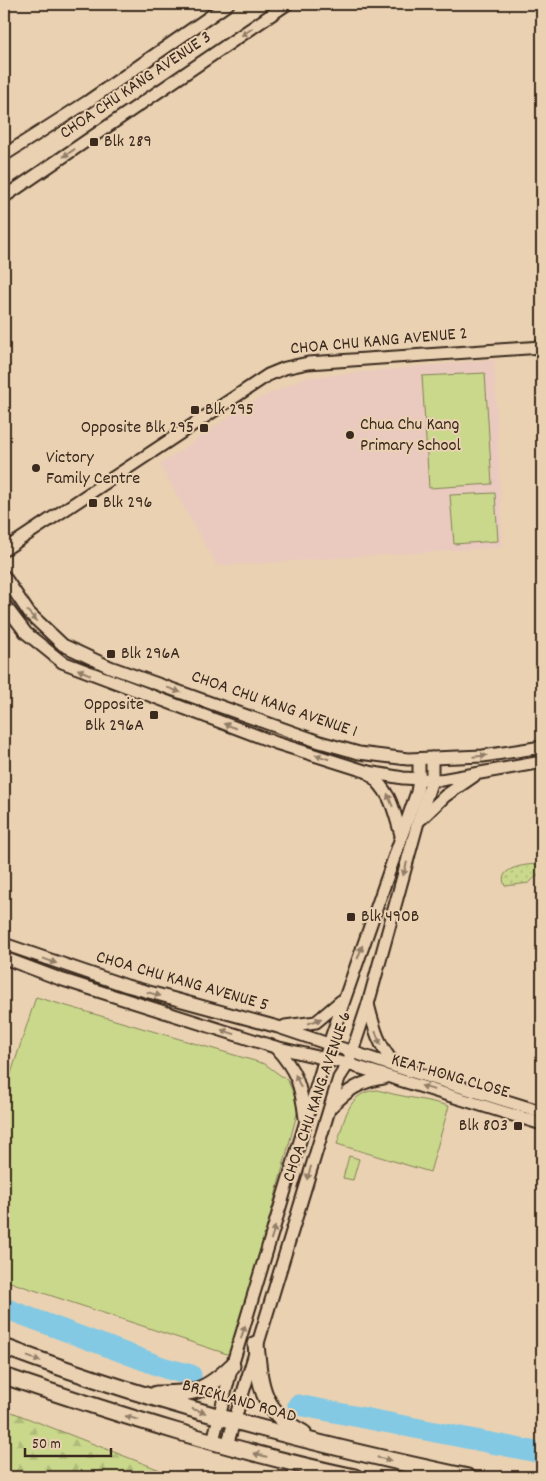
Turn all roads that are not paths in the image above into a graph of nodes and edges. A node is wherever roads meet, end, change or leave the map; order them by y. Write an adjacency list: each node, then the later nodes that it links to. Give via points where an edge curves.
1 (228, 4): 3 (street, CHOA CHU KANG AVENUE 3)
2 (287, 4): 4 (street, CHOA CHU KANG AVENUE 3, one-way to 4)
3 (4, 155)
4 (4, 197)
5 (542, 346): 6 (street, CHOA CHU KANG AVENUE 2, via 308,363 285,368 268,375)
6 (4, 550)
7 (4, 576): 12 (street, CHOA CHU KANG AVENUE 1, one-way to 12, via 29,613 62,645 85,657 320,742 383,757)
8 (4, 604): 15 (street, CHOA CHU KANG AVENUE 1, one-way to 8, via 276,742 70,666 44,650)
9 (542, 747): 10 (street, CHOA CHU KANG AVENUE 1)
10 (505, 753): 11 (street, CHOA CHU KANG AVENUE 1, one-way to 10); 14 (street, via 510,763)
11 (432, 758): 12 (street, CHOA CHU KANG AVENUE 1); 18 (street, CHOA CHU KANG AVENUE 6)
12 (419, 759): 17 (street, CHOA CHU KANG AVENUE 6)
13 (542, 762): 14 (street, CHOA CHU KANG AVENUE 1)
14 (520, 766): 16 (street, CHOA CHU KANG AVENUE 1)
15 (368, 772): 17 (street, CHOA CHU KANG AVENUE 1); 20 (street, one-way to 15, via 391,799)
16 (481, 772): 18 (street, CHOA CHU KANG AVENUE 1); 19 (street, via 444,796)
17 (420, 779): 18 (street, CHOA CHU KANG AVENUE 1); 20 (street, CHOA CHU KANG AVENUE 6)
18 (432, 780): 19 (street, CHOA CHU KANG AVENUE 6)
19 (418, 822): 24 (street, CHOA CHU KANG AVENUE 6, one-way to 24)
20 (401, 835): 23 (street, CHOA CHU KANG AVENUE 6, one-way to 20)
21 (4, 944): 25 (street, CHOA CHU KANG AVENUE 5, one-way to 25, via 135,988)
22 (4, 958): 27 (street, CHOA CHU KANG AVENUE 5, one-way to 22)
23 (344, 998): 25 (street, one-way to 23, via 316,1022); 26 (street, CHOA CHU KANG AVENUE 6)
24 (368, 1004): 28 (street, CHOA CHU KANG AVENUE 6); 31 (street, one-way to 31, via 377,1037)
25 (278, 1027): 26 (street, CHOA CHU KANG AVENUE 5)
26 (329, 1044): 28 (street, CHOA CHU KANG AVENUE 5); 29 (street, CHOA CHU KANG AVENUE 6)
27 (275, 1047): 29 (street, CHOA CHU KANG AVENUE 5); 35 (street, one-way to 27, via 301,1084)
28 (352, 1051): 30 (street, CHOA CHU KANG AVENUE 6); 31 (street, KEAT HONG CLOSE)
29 (325, 1060): 30 (street, CHOA CHU KANG AVENUE 5); 35 (street, CHOA CHU KANG AVENUE 6)
30 (348, 1064): 32 (street, KEAT HONG CLOSE); 33 (street, CHOA CHU KANG AVENUE 6, via 339,1078)
31 (397, 1067): 34 (street, KEAT HONG CLOSE)
32 (389, 1077): 33 (street, via 361,1083); 36 (street, KEAT HONG CLOSE, one-way to 32)
33 (329, 1110): 37 (street, CHOA CHU KANG AVENUE 6, one-way to 37)
34 (542, 1112)
35 (306, 1122): 39 (street, CHOA CHU KANG AVENUE 6, one-way to 35)
36 (542, 1124)
37 (256, 1344): 42 (street, CHOA CHU KANG AVENUE 6); 44 (main road, via 259,1378 273,1412 286,1424)
38 (4, 1348): 41 (main road, BRICKLAND ROAD, one-way to 41)
39 (232, 1366): 41 (main road, via 218,1380 192,1393); 42 (street, CHOA CHU KANG AVENUE 6)
40 (4, 1376): 43 (main road, one-way to 40)
41 (145, 1394): 42 (main road, BRICKLAND ROAD, one-way to 42)
42 (226, 1420): 43 (street, CHOA CHU KANG AVENUE 6); 44 (main road, BRICKLAND ROAD)
43 (220, 1443): 45 (main road, one-way to 43)
44 (337, 1448): 46 (main road, BRICKLAND ROAD, one-way to 46)
45 (355, 1477)
46 (468, 1477)

